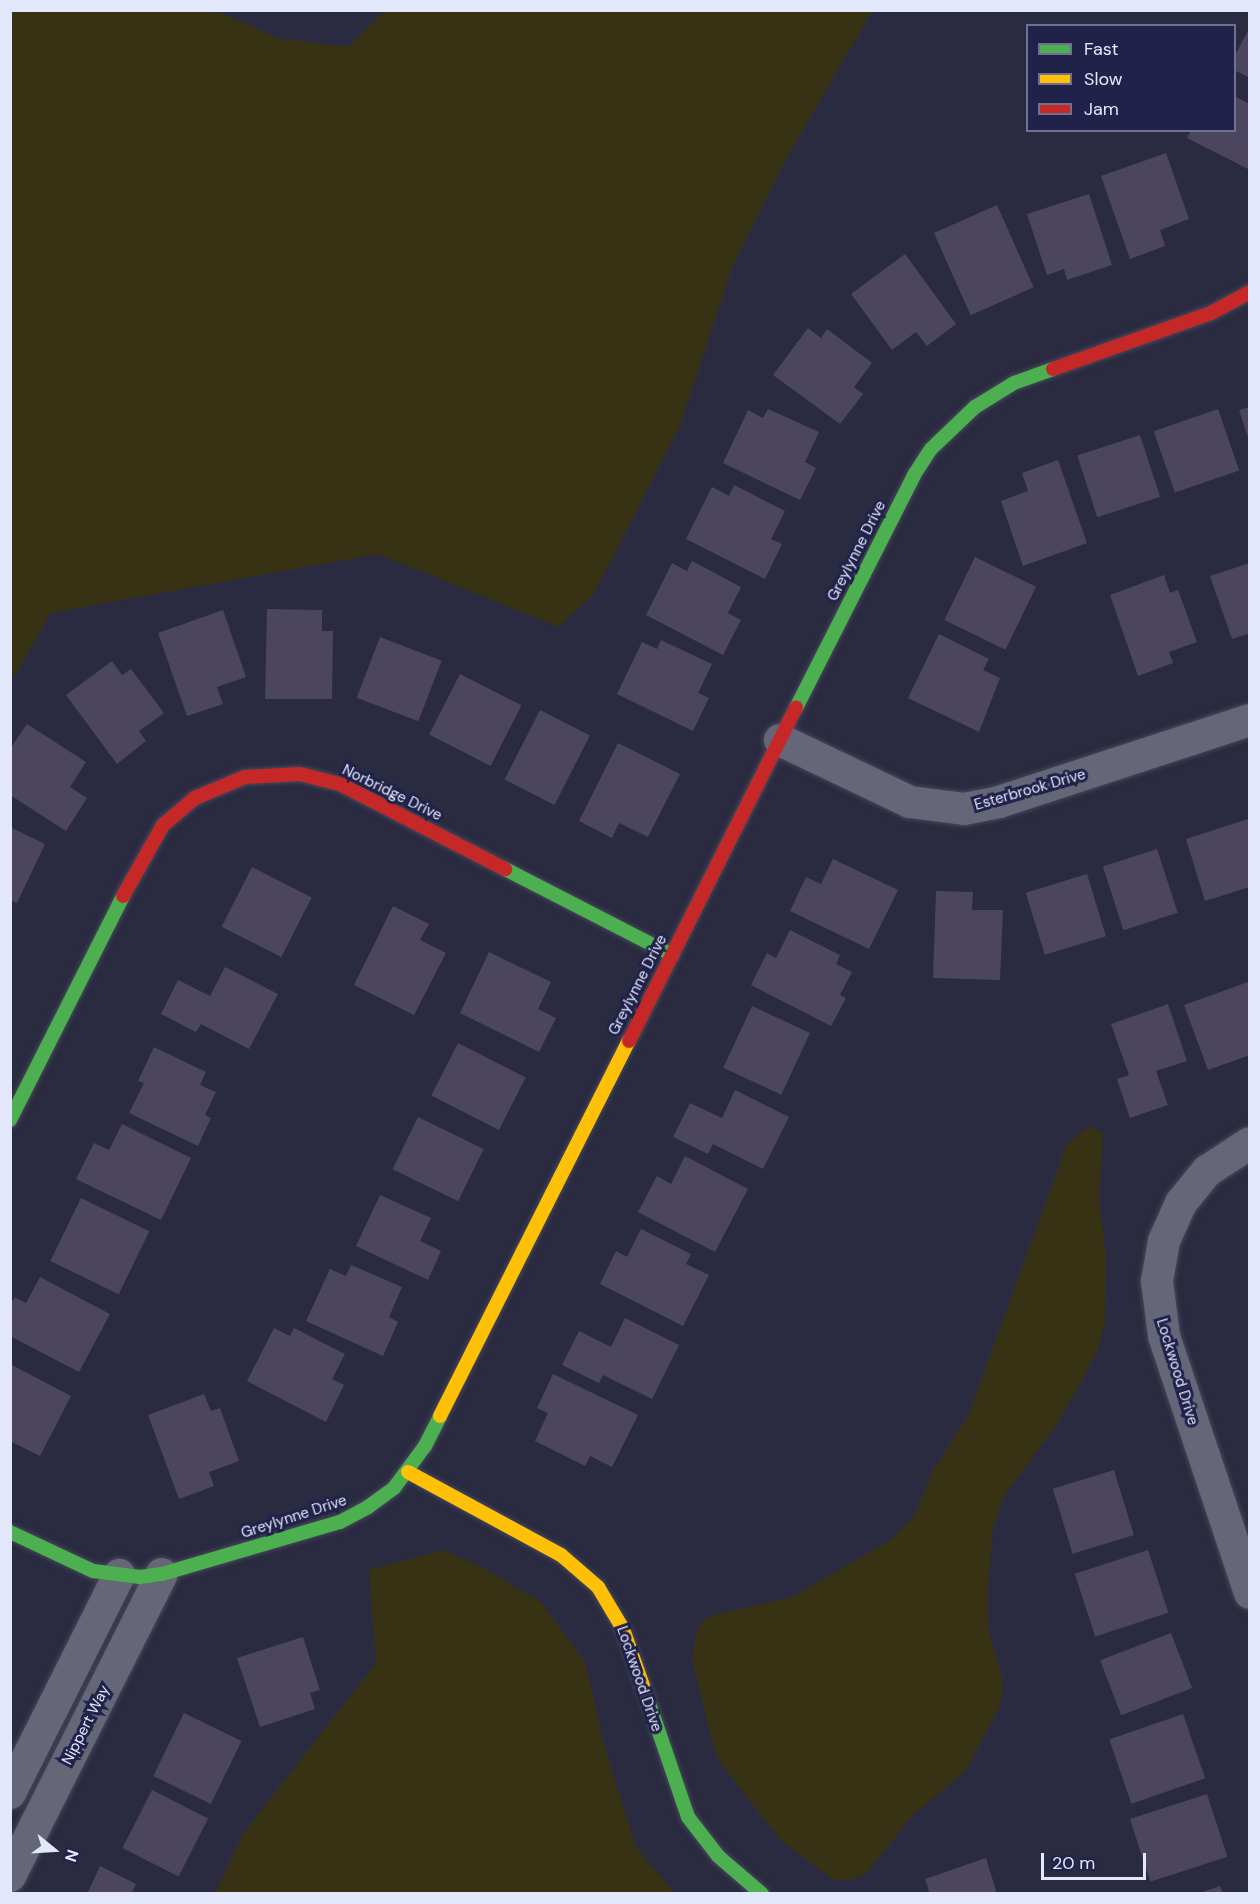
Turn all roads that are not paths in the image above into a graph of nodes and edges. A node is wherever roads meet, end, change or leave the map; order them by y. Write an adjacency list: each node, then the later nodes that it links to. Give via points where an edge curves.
1 (1250, 292): 3 (street, Greylynne Drive, via 1196,319 1028,376 987,398 952,427 914,475)
2 (1250, 720): 3 (street, Esterbrook Drive, via 999,802 964,809 910,802)
3 (780, 740): 4 (street, Greylynne Drive)
4 (672, 955): 5 (street, Norbridge Drive, via 340,784 300,774 245,777 219,785 183,806 147,847); 7 (street, Greylynne Drive, via 425,1446)
5 (10, 1120)
6 (1250, 1143): 9 (street, Lockwood Drive, via 1207,1171 1181,1203 1164,1241 1156,1281 1164,1336)
7 (408, 1472): 11 (street, Greylynne Drive, via 386,1495 350,1518); 14 (street, Lockwood Drive, via 552,1549 598,1587 623,1629 688,1817 714,1851)
8 (10, 1532): 10 (street, Greylynne Drive, via 75,1564)
9 (1246, 1573)
10 (119, 1575): 11 (street, Greylynne Drive); 12 (street)
11 (162, 1575): 13 (street, Nippert Way)
12 (10, 1792)
13 (10, 1876)
14 (762, 1893)

